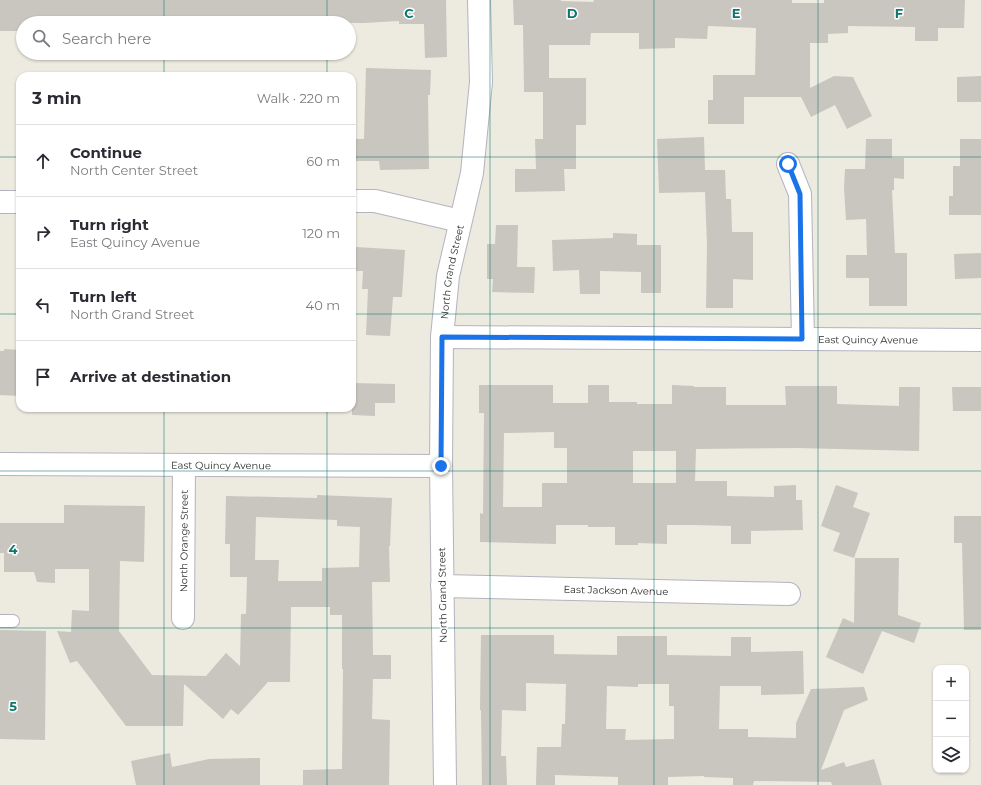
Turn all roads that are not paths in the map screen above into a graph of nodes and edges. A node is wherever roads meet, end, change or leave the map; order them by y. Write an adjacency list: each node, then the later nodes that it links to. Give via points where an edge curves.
1 (479, 0): 6 (street, North Grand Street, via 481,82 472,173)
2 (788, 164): 8 (street, via 800,194)
3 (356, 201): 6 (street, via 375,201)
4 (0, 202): 5 (street)
5 (16, 202)
6 (460, 221): 7 (street, North Grand Street, via 448,276)
7 (442, 337): 8 (street, East Quincy Avenue); 12 (street, North Grand Street)
8 (802, 339): 9 (street, East Quincy Avenue)
9 (981, 340)
10 (0, 464): 11 (street, East Quincy Avenue)
11 (184, 465): 12 (street, East Quincy Avenue); 15 (street, North Orange Street)
12 (441, 466): 13 (street, North Grand Street)
13 (442, 586): 14 (street, East Jackson Avenue); 18 (street, North Grand Street)
14 (789, 594)
15 (183, 618)
16 (0, 621): 17 (lane)
17 (13, 621)
18 (445, 785)

